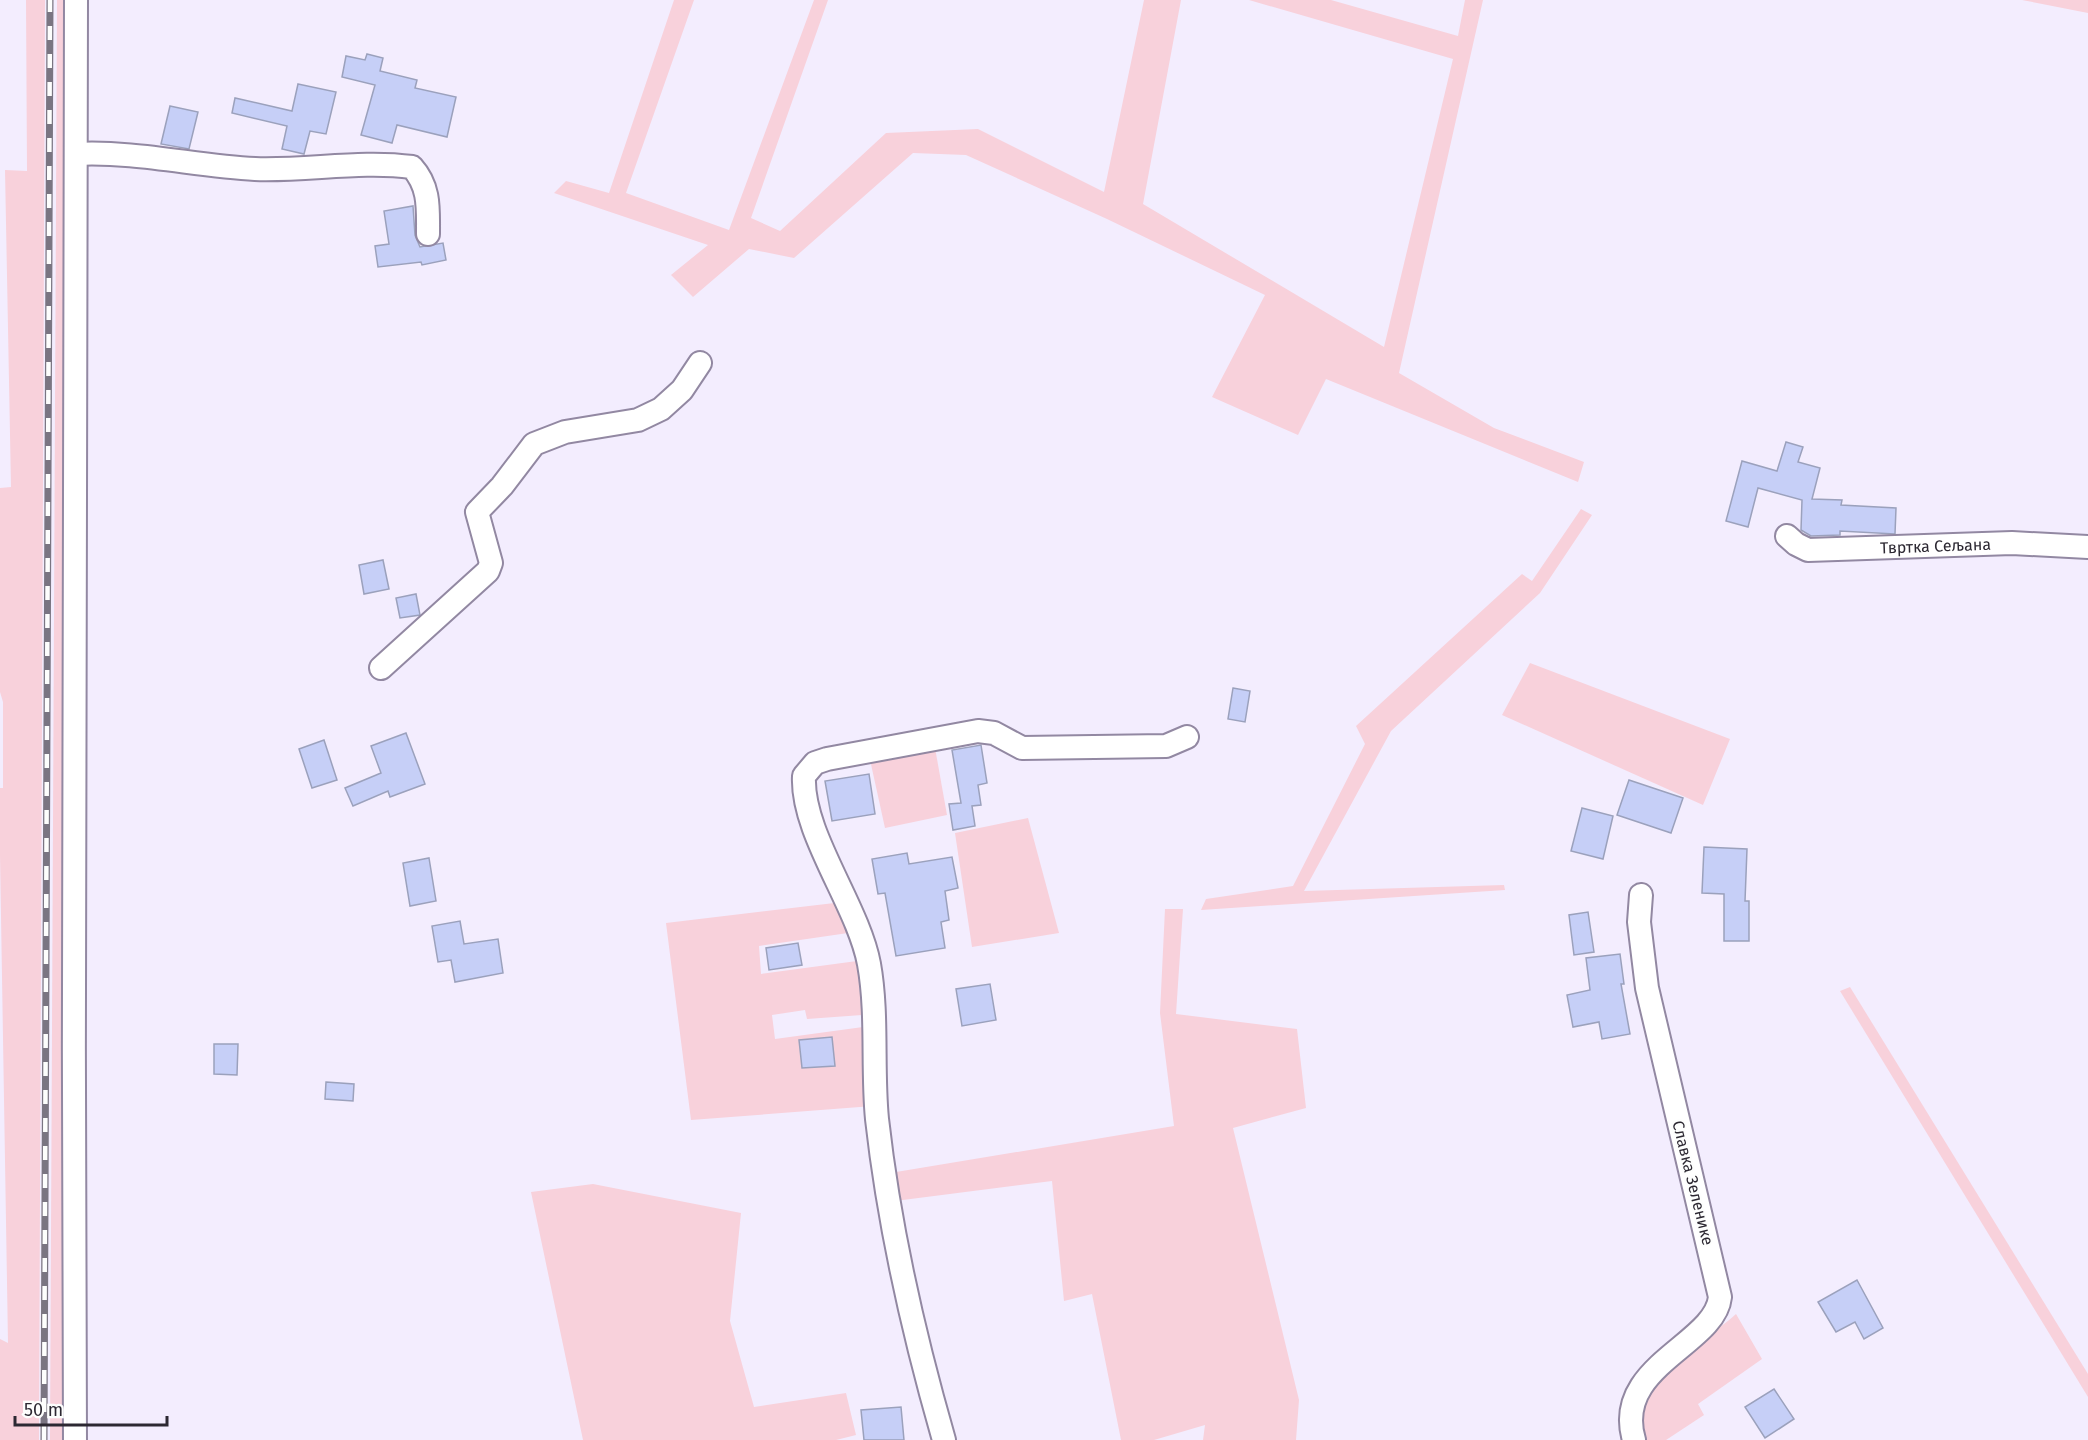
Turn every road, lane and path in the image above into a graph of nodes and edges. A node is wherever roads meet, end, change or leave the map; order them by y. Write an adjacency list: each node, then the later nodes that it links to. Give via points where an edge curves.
1 (76, 0): 2 (street)
2 (76, 154): 3 (street, via 256,169 389,164 412,167 427,194); 10 (street, via 72,993)
3 (428, 234)
4 (700, 363): 7 (street, via 682,390 661,409 638,420 565,432 534,444 477,512 491,563 488,571)
5 (1786, 536): 6 (street, Твртка Сељана, via 1808,550 2012,543)
6 (2088, 547)
7 (381, 668)
8 (1187, 737): 11 (street, via 1166,746 1022,748 994,733 978,731 827,759 815,763 804,776 813,822 869,963 881,1148 904,1274)
9 (1641, 895): 12 (street, Славка Зеленике, via 1639,922 1647,988 1720,1297 1714,1316 1643,1384 1631,1418)
10 (75, 1440)
11 (944, 1440)
12 (1634, 1440)

